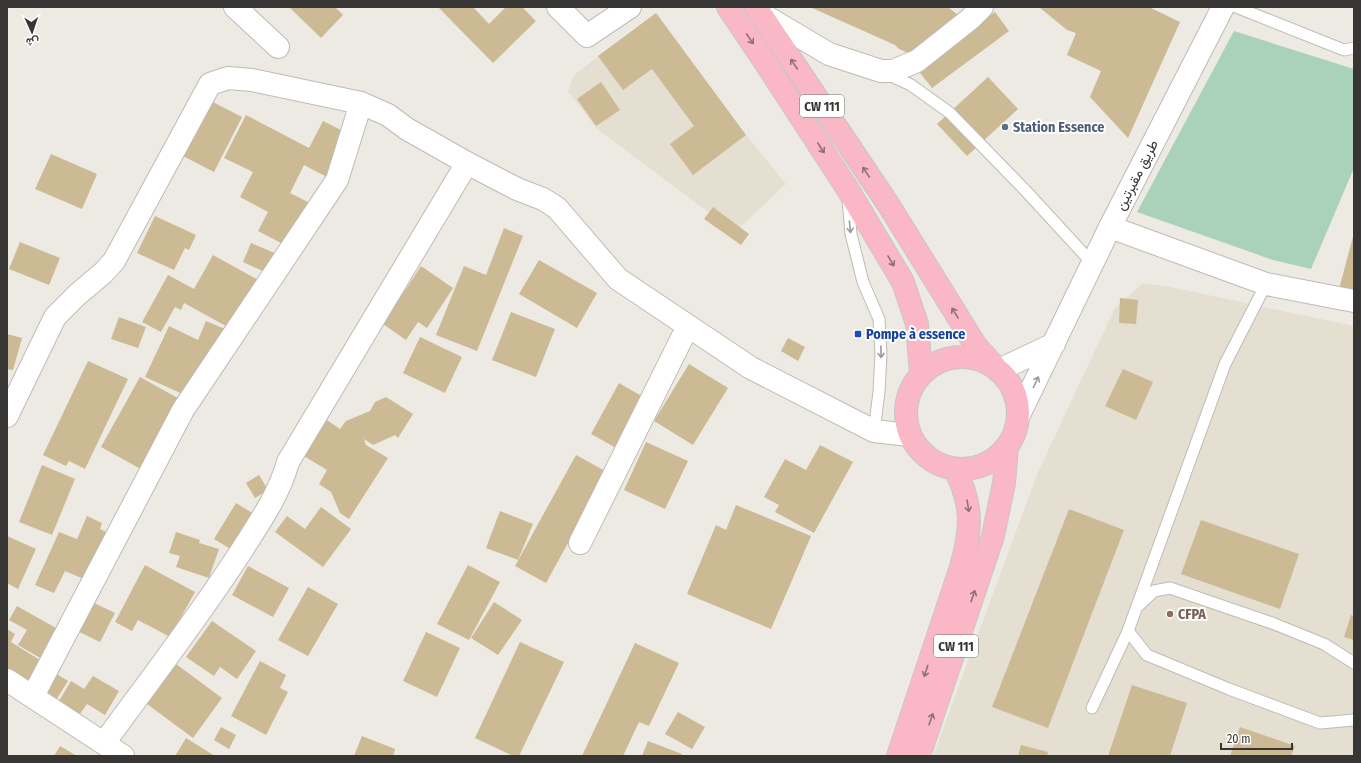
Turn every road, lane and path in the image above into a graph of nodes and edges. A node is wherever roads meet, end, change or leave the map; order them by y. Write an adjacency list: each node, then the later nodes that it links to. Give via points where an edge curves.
1 (235, 7): 9 (street)
2 (558, 7): 3 (street, via 587,36)
3 (630, 7)
4 (728, 7): 14 (main road, one-way to 14)
5 (982, 7): 11 (street, via 917,61 893,71)
6 (1223, 7): 15 (street, طريق مقبرتين)
7 (1236, 7): 10 (lane, via 1344,50)
8 (758, 10): 11 (street, via 829,54); 21 (main road, CW 111, one-way to 8, via 976,346 888,204)
9 (278, 47)
10 (1354, 48)
11 (881, 71): 16 (lane, via 911,85 950,113)
12 (361, 103): 13 (street, via 388,115 407,129); 23 (street, via 252,80 228,78 210,84 114,261 55,317); 34 (street, via 337,180 183,410)
13 (467, 163): 19 (street, via 558,208 618,279); 37 (street, via 288,462 283,479 264,515 215,592)
14 (846, 188): 22 (main road, one-way to 22, via 903,282 917,324); 25 (lane, one-way to 25, via 851,234 864,282 879,319 881,354)
15 (1110, 227): 16 (street, طريق مقبرتين); 17 (street)
16 (1093, 264): 20 (street, طريق مقبرتين)
17 (1266, 284): 18 (street); 30 (lane, via 1225,364)
18 (1354, 301)
19 (688, 326): 25 (street, via 751,368); 29 (street)
20 (1054, 344): 21 (street); 24 (street, طريق مقبرتين, one-way to 20)
21 (997, 368): 22 (main road, via 976,358 956,357 937,362); 24 (main road, via 1010,384 1017,400)
22 (921, 374): 26 (main road, via 911,387 906,402 905,419)
23 (7, 416)
24 (1018, 417): 27 (main road, via 1015,433)
25 (874, 431): 26 (street)
26 (909, 435): 28 (main road, via 927,458 940,466)
27 (1007, 447): 28 (main road, via 993,461 974,468); 40 (main road, CW 111, one-way to 27, via 993,536 1004,483)
28 (955, 470): 39 (main road, one-way to 39, via 966,495 970,523 968,537 961,567)
29 (580, 543)
30 (1136, 608): 31 (lane); 32 (lane, via 1154,591 1170,588 1317,641)
31 (1128, 631): 35 (lane); 36 (lane, via 1146,655 1229,689 1320,723)
32 (1354, 663)
33 (7, 680): 34 (street)
34 (33, 696): 37 (street)
35 (1092, 708)
36 (1354, 720)
37 (104, 743): 38 (street)
38 (123, 756)
39 (898, 756)
40 (919, 756)

